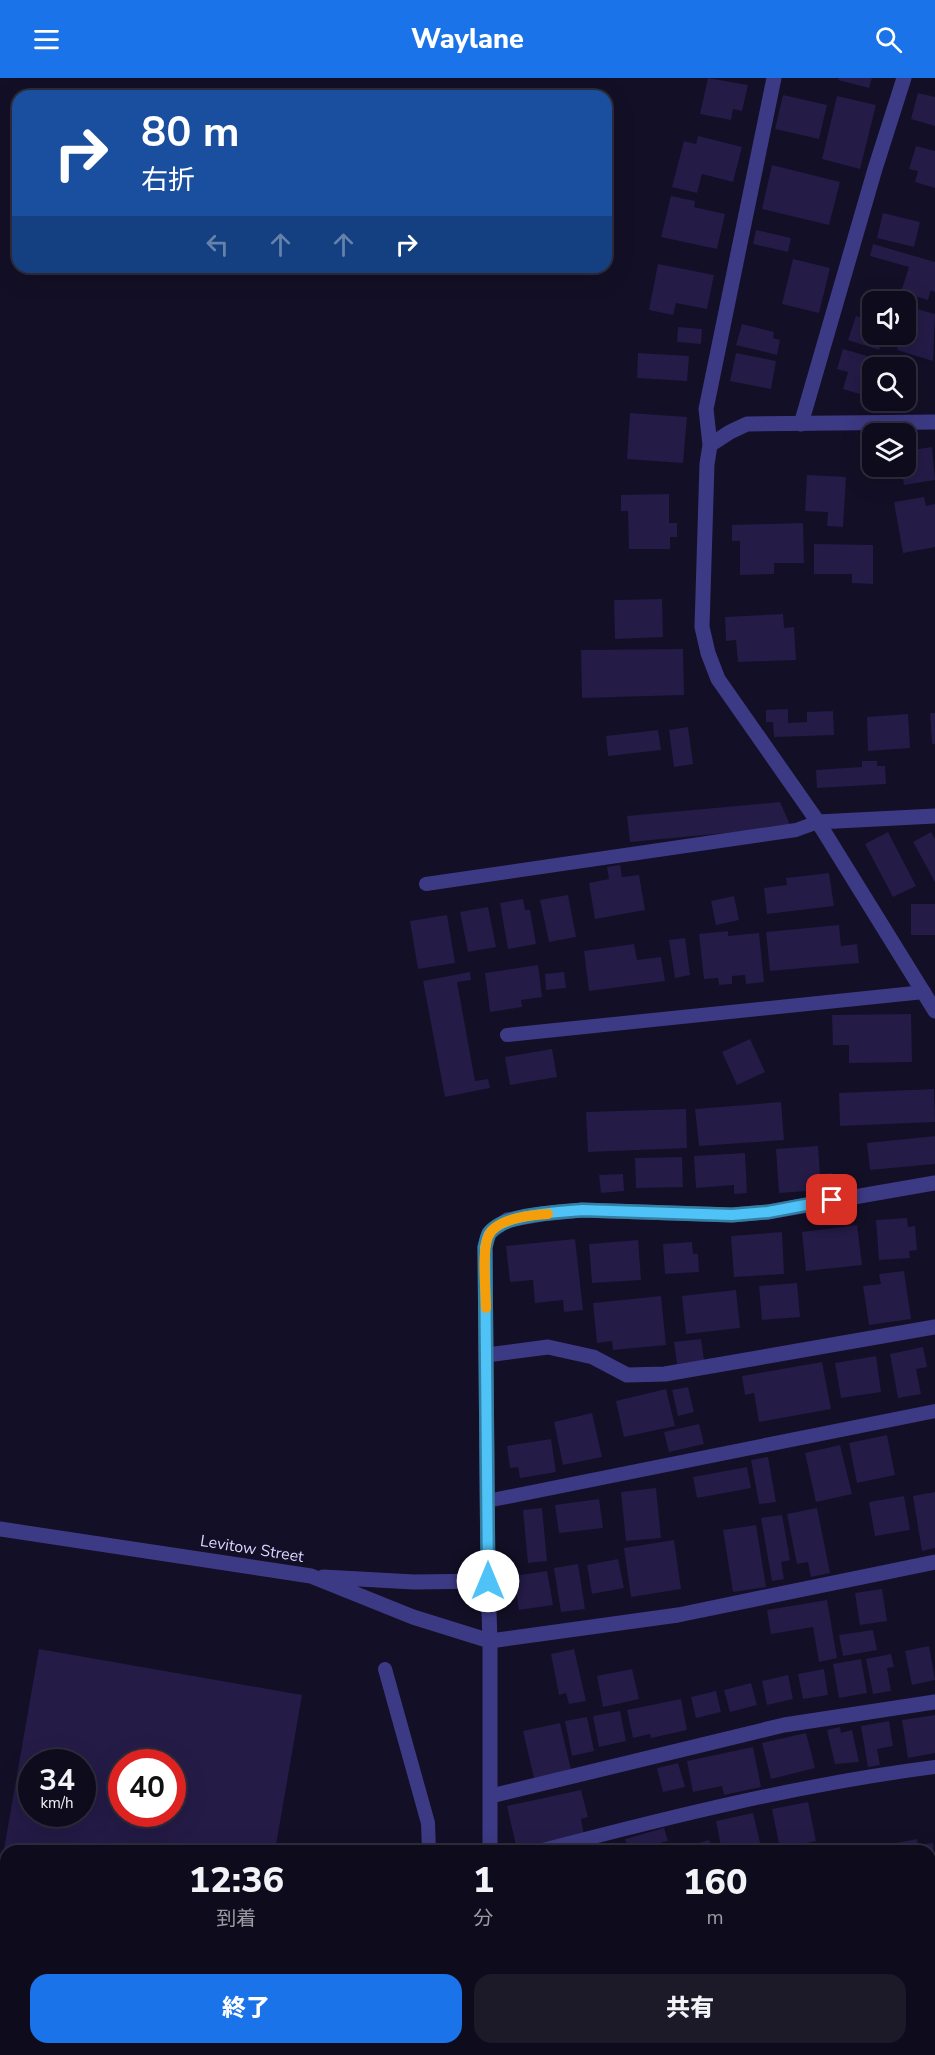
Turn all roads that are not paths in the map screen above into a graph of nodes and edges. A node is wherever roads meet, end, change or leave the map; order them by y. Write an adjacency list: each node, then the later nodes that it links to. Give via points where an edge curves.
1 (774, 78): 5 (street, via 706,409)
2 (904, 78): 4 (street)
3 (935, 422): 4 (street)
4 (801, 424): 5 (street, via 747,424)
5 (710, 445): 7 (street, via 702,627 708,653 718,679)
6 (935, 816): 7 (street)
7 (818, 822): 8 (lane, via 796,830); 9 (street)
8 (426, 884)
9 (924, 992): 10 (street); 11 (lane)
10 (935, 1011)
11 (507, 1035)
12 (935, 1183): 14 (street, via 768,1212 732,1215 582,1210 507,1220 489,1233 485,1247)
13 (935, 1327): 14 (street, via 665,1374 627,1375 593,1357 548,1347)
14 (487, 1355): 16 (street)
15 (935, 1411): 16 (lane)
16 (487, 1501): 20 (street)
17 (0, 1529): 19 (street, Levitow Street)
18 (935, 1562): 21 (street, via 678,1615)
19 (311, 1576): 20 (street, via 414,1582); 21 (street, Levitow Street, via 413,1617)
20 (488, 1581): 21 (street)
21 (490, 1641): 25 (street)
22 (386, 1669): 26 (lane, via 428,1823)
23 (935, 1702): 25 (street, via 784,1725)
24 (935, 1767): 28 (lane, via 872,1775 749,1800)
25 (491, 1796): 27 (street)
26 (429, 1845)
27 (490, 1845)
28 (564, 1845)

